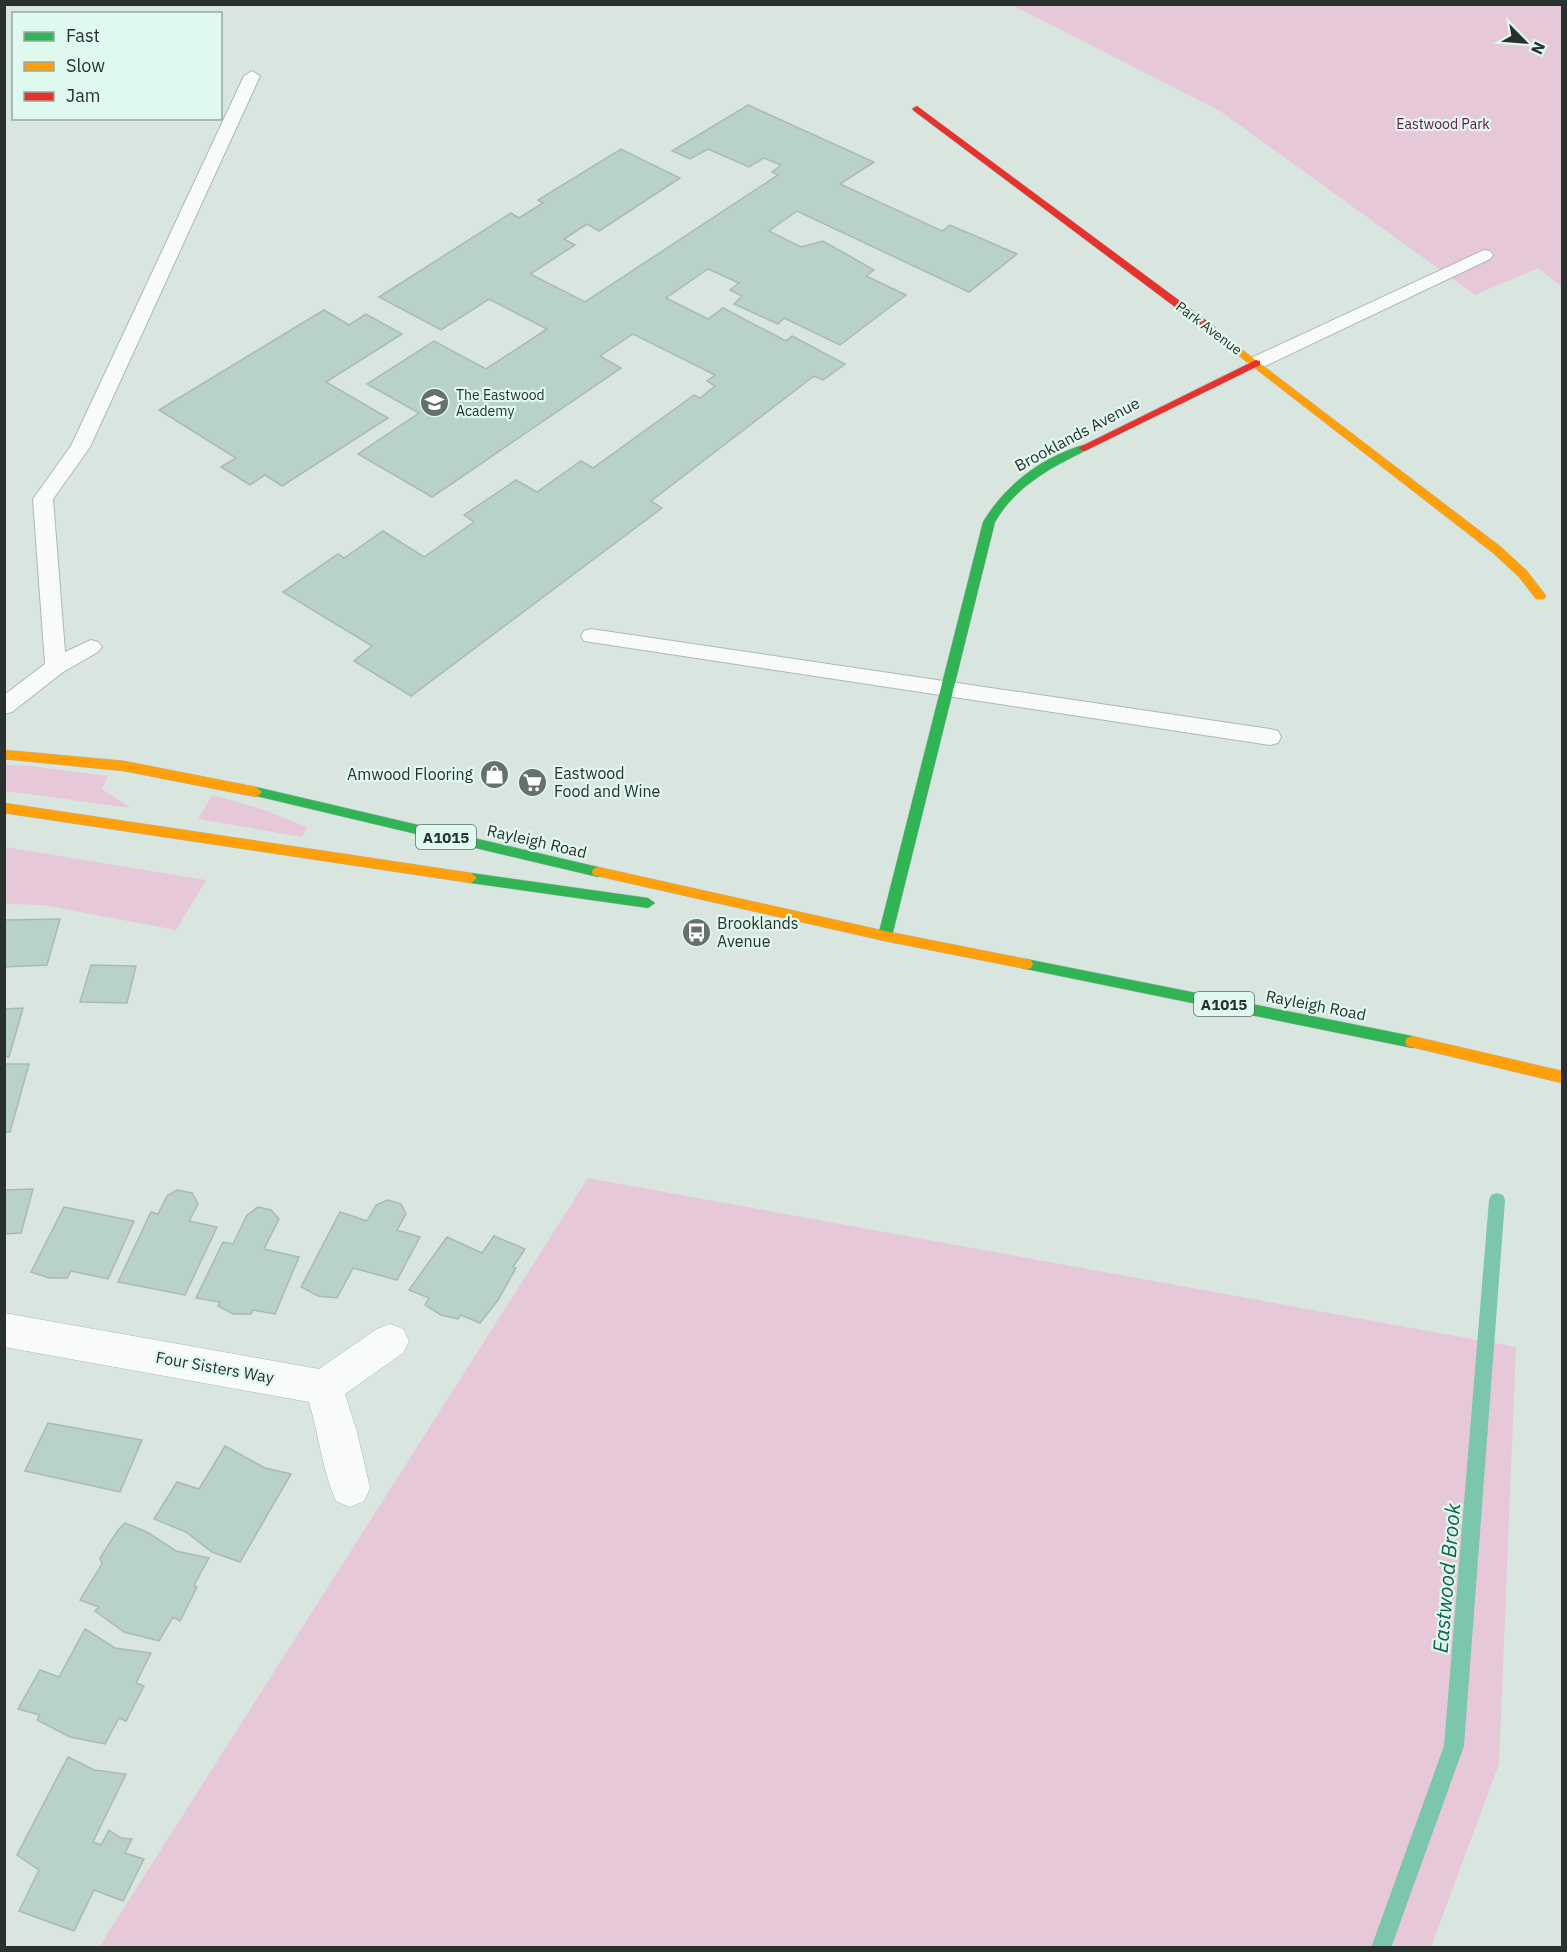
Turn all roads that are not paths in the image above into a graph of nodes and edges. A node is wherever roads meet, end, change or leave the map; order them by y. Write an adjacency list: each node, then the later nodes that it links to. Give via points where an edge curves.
1 (252, 76): 8 (lane, via 80,447 43,499)
2 (917, 109): 4 (main road, Park Avenue)
3 (1484, 255): 4 (lane)
4 (1256, 363): 5 (main road, Park Avenue, via 1497,550); 9 (main road, Brooklands Avenue, via 1041,468 1005,494 990,522)
5 (1540, 596)
6 (591, 636): 9 (lane)
7 (91, 647): 8 (lane)
8 (56, 667): 10 (lane)
9 (946, 689): 11 (lane); 16 (main road, Brooklands Avenue)
10 (4, 707)
11 (1270, 736)
12 (4, 754): 16 (main road, Rayleigh Road / A1015, via 124,767 250,790)
13 (4, 808): 14 (main road, A1015, via 173,836)
14 (659, 904)
15 (718, 913): 16 (main road, Rayleigh Road / A1015)
16 (885, 936): 17 (main road, Rayleigh Road / A1015, via 1401,1039)
17 (1563, 1077)
18 (4, 1330): 20 (street, Four Sisters Way)
19 (390, 1341): 20 (street)
20 (324, 1387): 21 (street)
21 (350, 1488)

